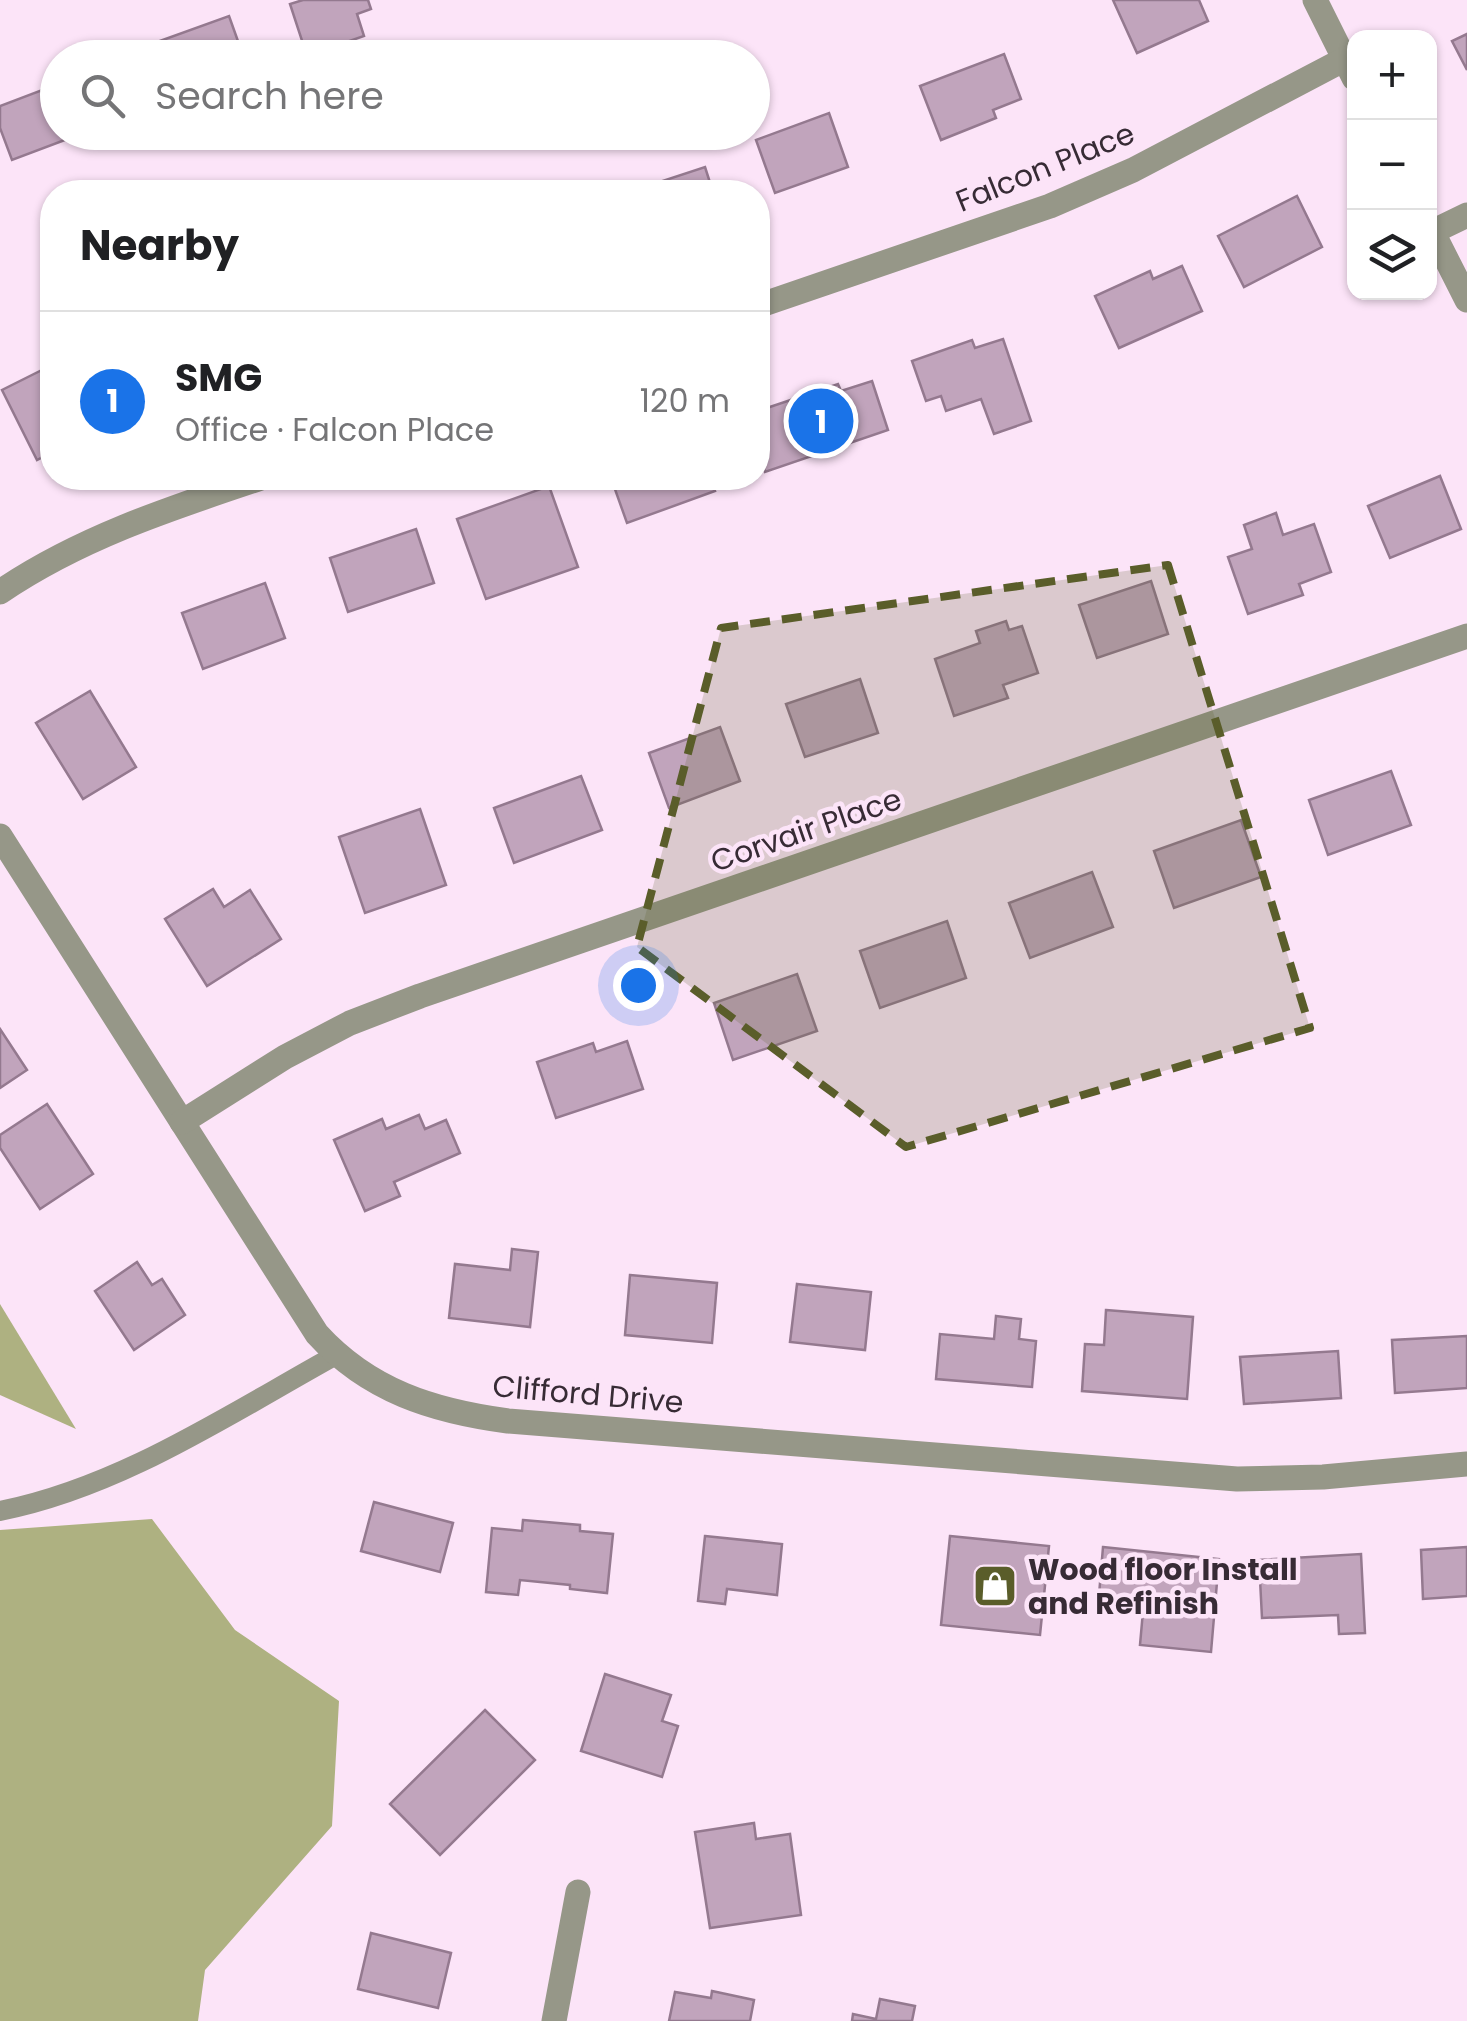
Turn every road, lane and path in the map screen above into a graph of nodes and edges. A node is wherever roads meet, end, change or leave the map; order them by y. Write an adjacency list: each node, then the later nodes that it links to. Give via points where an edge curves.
1 (1315, 0): 2 (street)
2 (1347, 63)
3 (1347, 70): 8 (street, Falcon Place, via 1050,206)
4 (1467, 215): 5 (street)
5 (1437, 227)
6 (1437, 241): 7 (street)
7 (1467, 300)
8 (770, 302)
9 (226, 490): 10 (street, via 81,546)
10 (0, 592)
11 (1467, 636): 13 (street, Corvair Place, via 420,996 285,1057)
12 (0, 836): 13 (street, Clifford Drive)
13 (182, 1122): 14 (street, Clifford Drive, via 316,1334)
14 (336, 1354): 15 (street, Clifford Drive, via 412,1401 508,1421 1237,1479); 16 (lane, via 168,1448 50,1501)
15 (1467, 1464)
16 (0, 1511)
17 (578, 1892): 18 (street)
18 (554, 2021)

